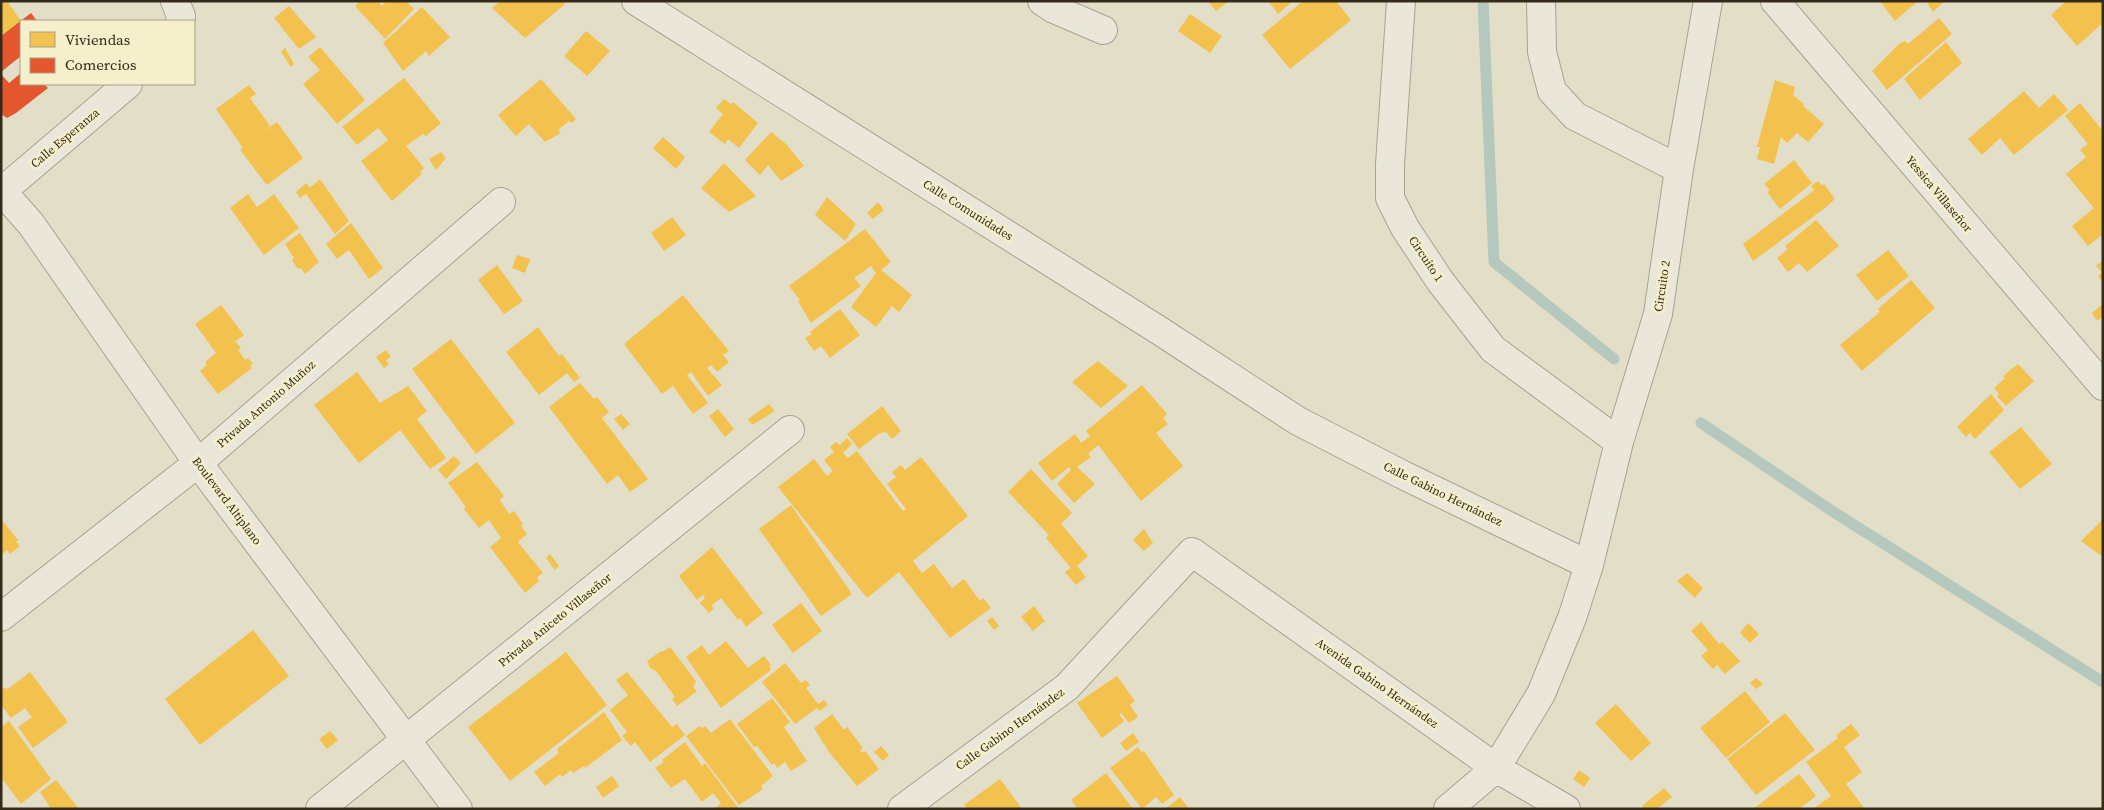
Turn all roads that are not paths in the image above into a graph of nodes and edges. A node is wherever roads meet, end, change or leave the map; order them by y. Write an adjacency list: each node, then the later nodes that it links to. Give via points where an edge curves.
1 (175, 1): 8 (street)
2 (636, 1): 15 (street, Calle Comunidades)
3 (1042, 1): 9 (street)
4 (1400, 1): 17 (street, Circuito 1, via 1390,198 1440,281 1493,349)
5 (1541, 1): 11 (street, via 1542,52 1552,90 1575,116)
6 (1708, 1): 11 (street, Circuito 2)
7 (1775, 1): 14 (street, Yessica Villaseñor)
8 (180, 20)
9 (1102, 30)
10 (127, 85): 12 (street, Calle Esperanza)
11 (1679, 169): 17 (street, Circuito 2, via 1658,314)
12 (2, 191): 18 (street, Boulevard Altiplano, via 31,224)
13 (501, 202): 18 (street, Privada Antonio Muñoz)
14 (2103, 386)
15 (1298, 421): 20 (street, Calle Gabino Hernández)
16 (790, 430): 22 (street, Privada Aniceto Villaseñor)
17 (1619, 442): 20 (street, Circuito 2)
18 (198, 463): 21 (street, Privada Antonio Muñoz); 22 (street, Boulevard Altiplano)
19 (1192, 552): 23 (street, Avenida Gabino Hernández); 26 (street, Calle Gabino Hernández, via 1067,687)
20 (1588, 565): 23 (street, Circuito 2, via 1572,618 1541,694)
21 (1, 617)
22 (406, 740): 24 (street, Privada Aniceto Villaseñor); 25 (street, Boulevard Altiplano)
23 (1496, 768): 27 (street, Circuito 2); 28 (street, Avenida Gabino Hernández)
24 (320, 809)
25 (458, 809)
26 (902, 809)
27 (1448, 809)
28 (1566, 809)

